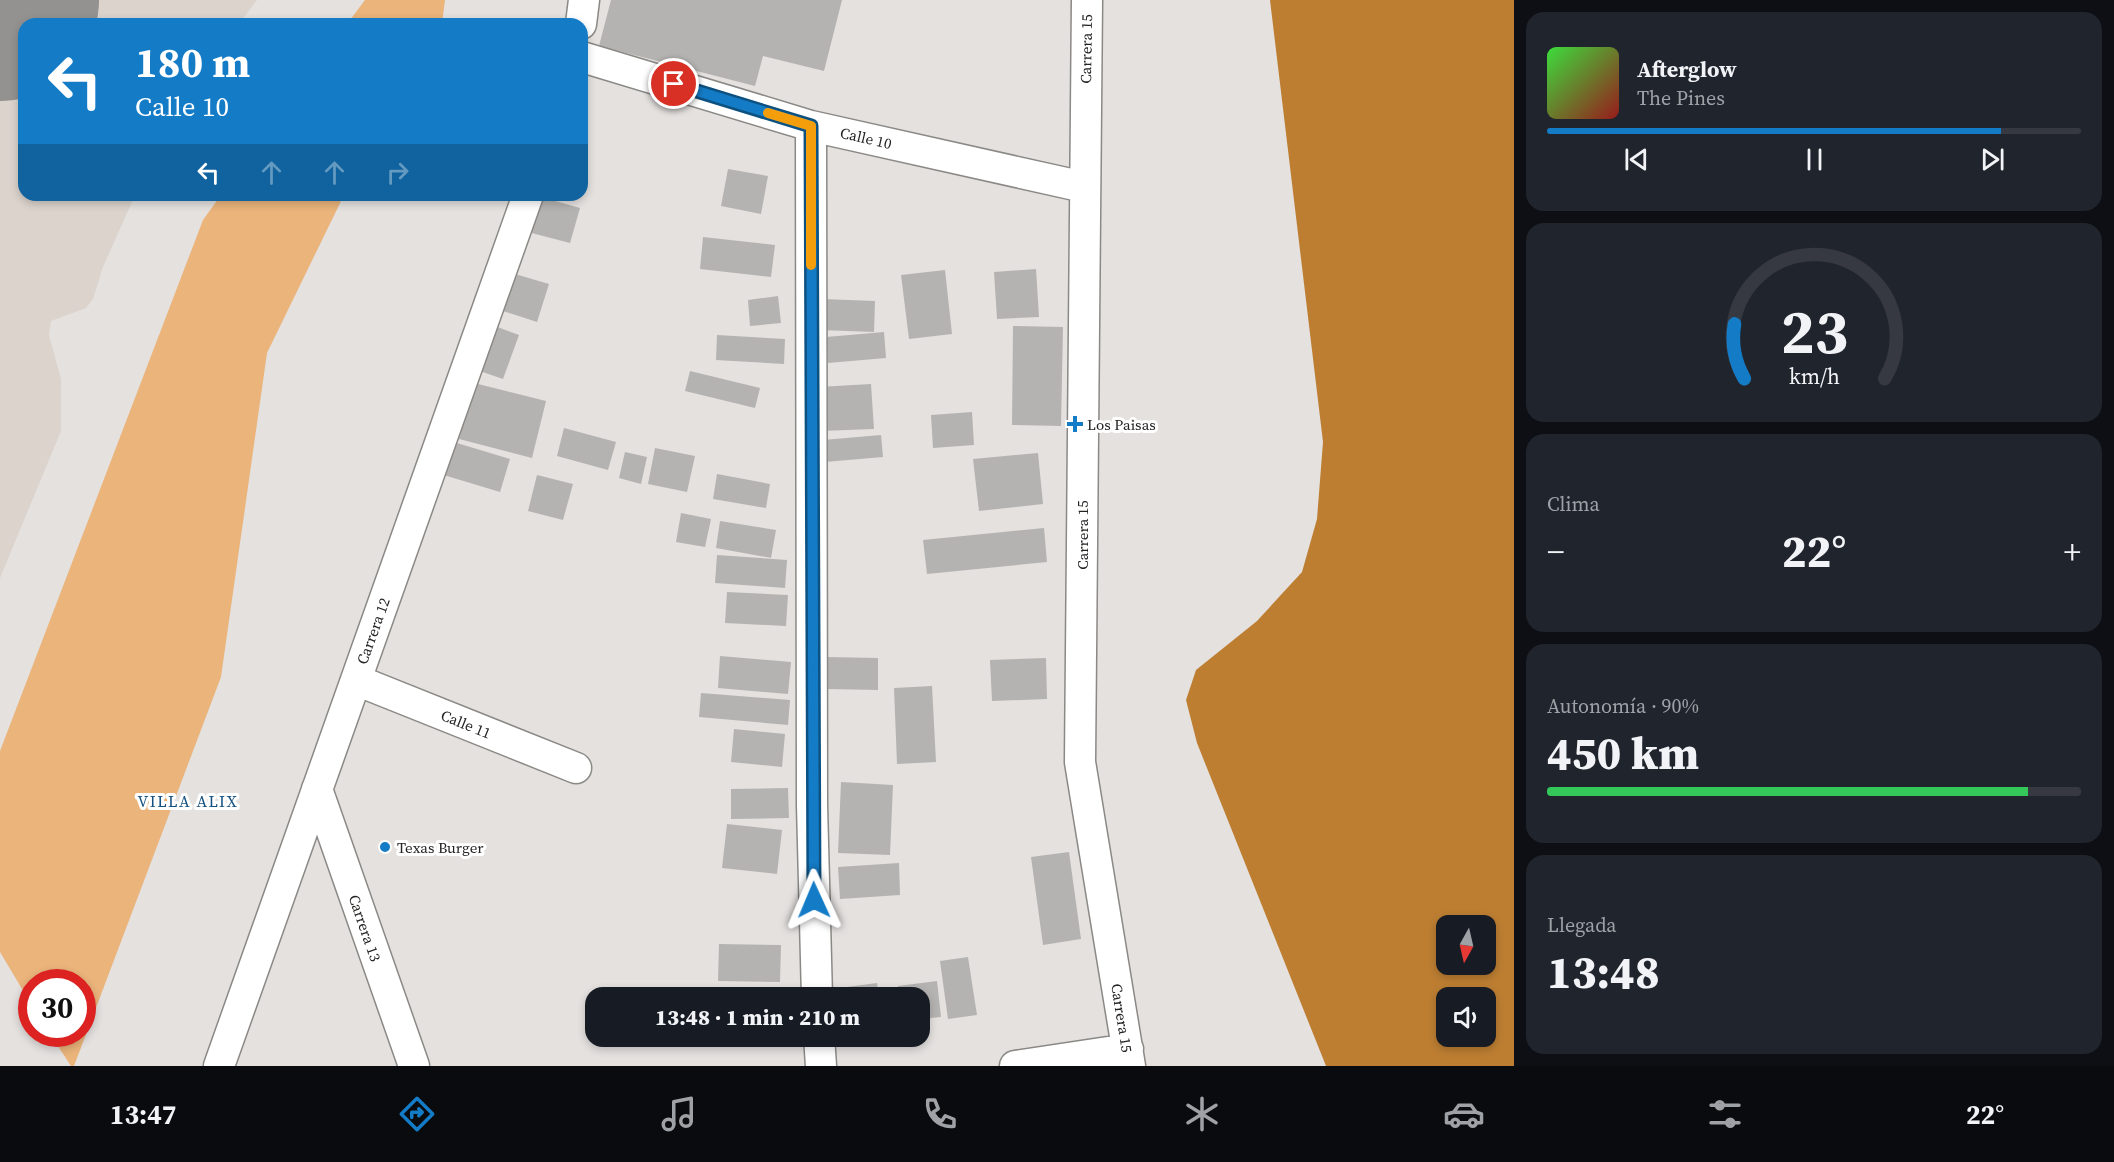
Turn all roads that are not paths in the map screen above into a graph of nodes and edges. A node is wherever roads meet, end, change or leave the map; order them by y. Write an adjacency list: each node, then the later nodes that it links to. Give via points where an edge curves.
1 (584, 0): 3 (street)
2 (1087, 0): 6 (street, Carrera 15)
3 (582, 18)
4 (588, 59): 5 (street, Calle 10)
5 (811, 126): 6 (street, Calle 10); 11 (street, via 812,805)
6 (1084, 187): 13 (street, Carrera 15, via 1080,762)
7 (526, 201): 8 (street, Carrera 12)
8 (356, 680): 9 (street, Calle 11); 10 (street, Carrera 12)
9 (576, 768)
10 (317, 789): 14 (street, Carrera 12); 15 (street, Carrera 13)
11 (817, 987)
12 (820, 1047): 16 (street)
13 (1129, 1058): 17 (street)
14 (219, 1066)
15 (414, 1066)
16 (821, 1066)
17 (1015, 1066)

